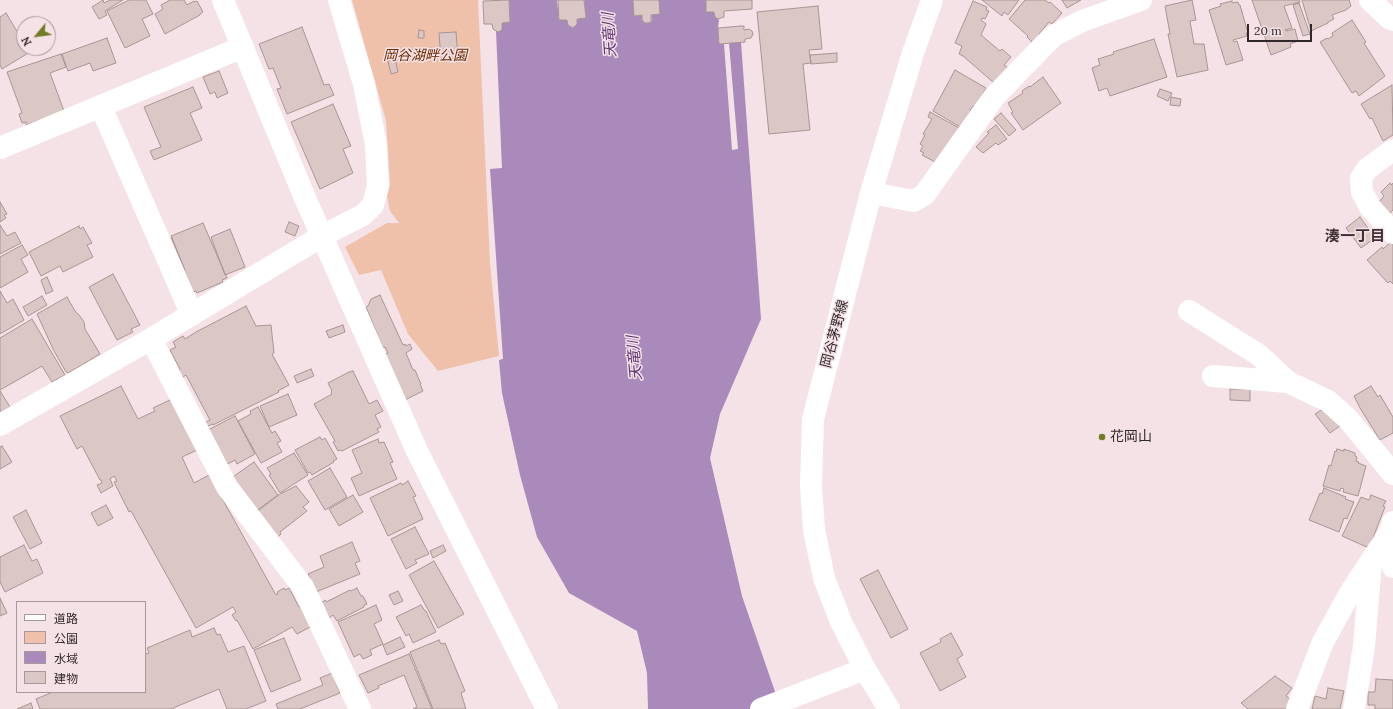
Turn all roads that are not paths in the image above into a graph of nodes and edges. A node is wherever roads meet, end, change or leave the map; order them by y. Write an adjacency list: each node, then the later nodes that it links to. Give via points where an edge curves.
1 (223, 0): 7 (street)
2 (338, 0): 13 (street, via 366,92 376,145 378,186 374,205 363,215)
3 (932, 0): 11 (street, 岡谷茅野線, via 913,53)
4 (1141, 0): 11 (street, via 1082,21 1052,36 994,96 924,194 914,201)
5 (1370, 0): 6 (street)
6 (1393, 20)
7 (243, 48): 8 (street); 13 (street)
8 (101, 107): 9 (street); 15 (street)
9 (0, 148)
10 (1393, 150): 12 (street, via 1367,169 1361,178 1362,192 1370,207)
11 (871, 193): 24 (street, 岡谷茅野線, via 813,419 811,486 814,530 824,578 841,622)
12 (1393, 233)
13 (322, 236): 15 (street); 26 (street, via 417,451)
14 (1190, 311): 18 (street, via 1259,355)
15 (192, 315): 16 (street)
16 (151, 339): 19 (street); 25 (street, via 227,487 303,587)
17 (1213, 376): 18 (street)
18 (1288, 382): 20 (street, via 1328,401 1348,419)
19 (0, 425)
20 (1393, 474)
21 (1392, 527): 22 (street); 23 (street)
22 (1372, 558): 29 (street, via 1323,642); 30 (street, via 1364,646)
23 (1393, 567)
24 (865, 669): 27 (street); 28 (street, 岡谷茅野線)
25 (360, 709)
26 (547, 709)
27 (761, 709)
28 (889, 709)
29 (1298, 709)
30 (1354, 709)

